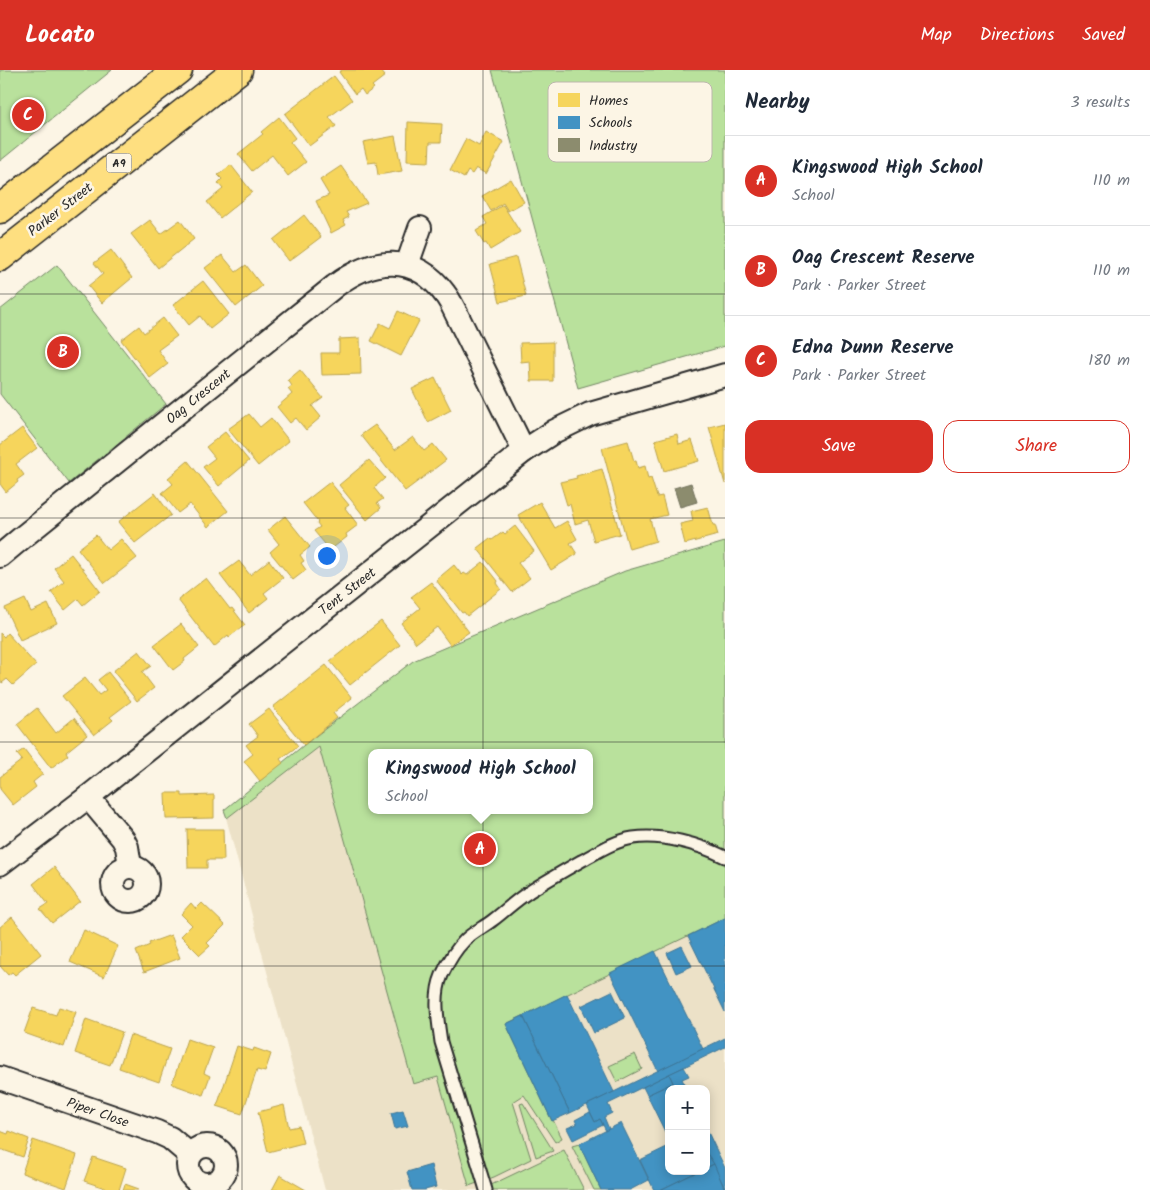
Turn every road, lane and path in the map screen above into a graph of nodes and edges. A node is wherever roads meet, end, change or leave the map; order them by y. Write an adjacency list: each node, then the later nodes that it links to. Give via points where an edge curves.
1 (178, 70): 3 (highway)
2 (238, 70): 5 (highway, Parker Street / A9)
3 (0, 209)
4 (420, 228): 6 (street)
5 (0, 257)
6 (407, 265): 8 (street, Oag Crescent, via 423,273 445,294); 9 (street, Oag Crescent, via 371,266 345,278)
7 (725, 375): 8 (street, Tent Street, via 590,414)
8 (524, 451): 10 (street, Tent Street)
9 (0, 556)
10 (88, 797): 12 (street, Tent Street); 13 (street, via 123,839)
11 (725, 857): 16 (lane, via 710,849 674,840 646,837 620,841 529,892 466,939 452,955 441,976 437,994 440,1036)
12 (0, 864)
13 (130, 866)
14 (0, 1078): 15 (street, Piper Close, via 157,1132 170,1138)
15 (190, 1155)
16 (486, 1190)

